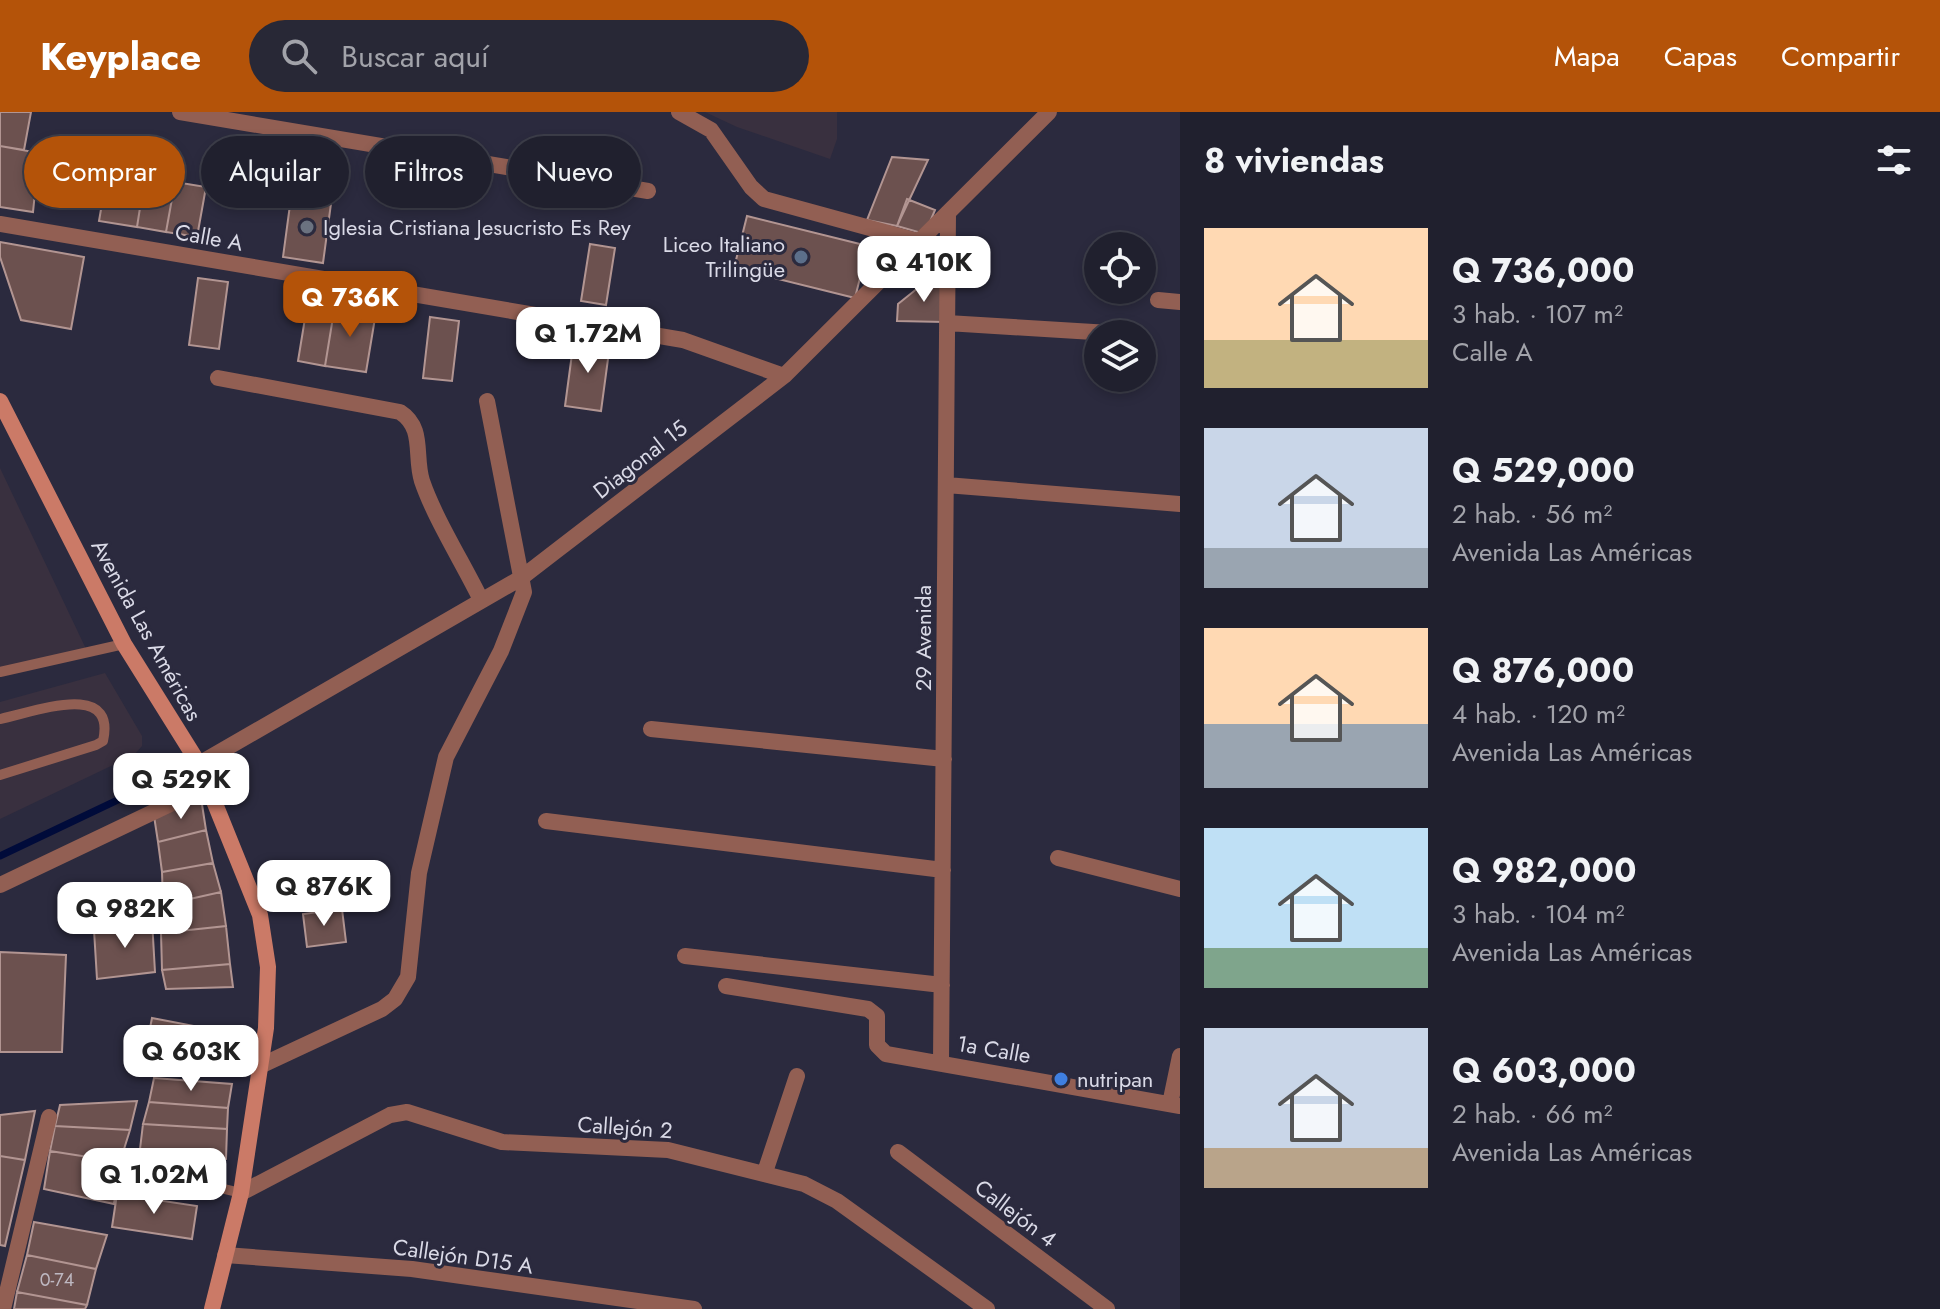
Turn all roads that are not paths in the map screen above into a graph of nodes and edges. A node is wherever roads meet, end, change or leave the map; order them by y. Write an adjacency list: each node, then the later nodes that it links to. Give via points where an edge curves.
1 (180, 112): 4 (street)
2 (679, 112): 7 (street, via 711,130 764,199)
3 (1049, 112): 5 (street, Diagonal 15)
4 (648, 191)
5 (948, 215): 7 (street, Diagonal 15); 10 (street, 29 Avenida)
6 (0, 224): 12 (street, Calle A, via 683,340)
7 (921, 242): 12 (street, Diagonal 15)
8 (1158, 300): 9 (street)
9 (1180, 302)
10 (947, 323): 11 (street); 16 (street, 29 Avenida)
11 (1084, 331)
12 (784, 376): 18 (street, Diagonal 15)
13 (218, 378): 19 (street, via 400,412 410,419 422,480)
14 (0, 401): 20 (main road, Avenida Las Américas)
15 (487, 401): 18 (street)
16 (946, 485): 17 (street); 24 (street, 29 Avenida)
17 (1180, 504)
18 (521, 578): 19 (street, Diagonal 15); 38 (street, via 523,598 501,651 446,757 419,873 404,988 382,1009)
19 (481, 600): 25 (street, Diagonal 15)
20 (124, 644): 21 (lane); 25 (main road, Avenida Las Américas)
21 (0, 672)
22 (0, 719): 26 (lane, via 84,703 98,710 105,732 96,745)
23 (651, 729): 24 (street)
24 (944, 759): 30 (street, 29 Avenida)
25 (199, 764): 27 (main road, Avenida Las Américas)
26 (0, 775)
27 (208, 786): 31 (street); 38 (main road, Avenida Las Américas, via 260,915 268,992)
28 (546, 821): 30 (street)
29 (1058, 858): 32 (street)
30 (943, 870): 34 (street, 29 Avenida)
31 (0, 885)
32 (1180, 889)
33 (685, 956): 34 (street)
34 (942, 985): 37 (street, 29 Avenida)
35 (726, 986): 37 (street, 1a Calle, via 868,1009 879,1022 879,1050)
36 (1180, 1056): 40 (street)
37 (941, 1062): 40 (street, 1a Calle)
38 (260, 1066): 45 (main road, Avenida Las Américas)
39 (797, 1076): 43 (street)
40 (1175, 1105)
41 (49, 1117): 46 (street)
42 (898, 1152): 52 (street, Callejón 4)
43 (765, 1172): 45 (street, Callejón 2, via 668,1150 502,1142 407,1112 390,1115); 51 (street, Callejón 2, via 837,1201)
44 (137, 1175): 45 (lane)
45 (241, 1193): 47 (main road, Avenida Las Américas)
46 (8, 1254): 48 (street)
47 (225, 1255): 49 (main road, Avenida Las Américas); 50 (street, Callejón D15 A, via 395,1267)
48 (3, 1309)
49 (212, 1309)
50 (694, 1309)
51 (987, 1309)
52 (1107, 1309)

